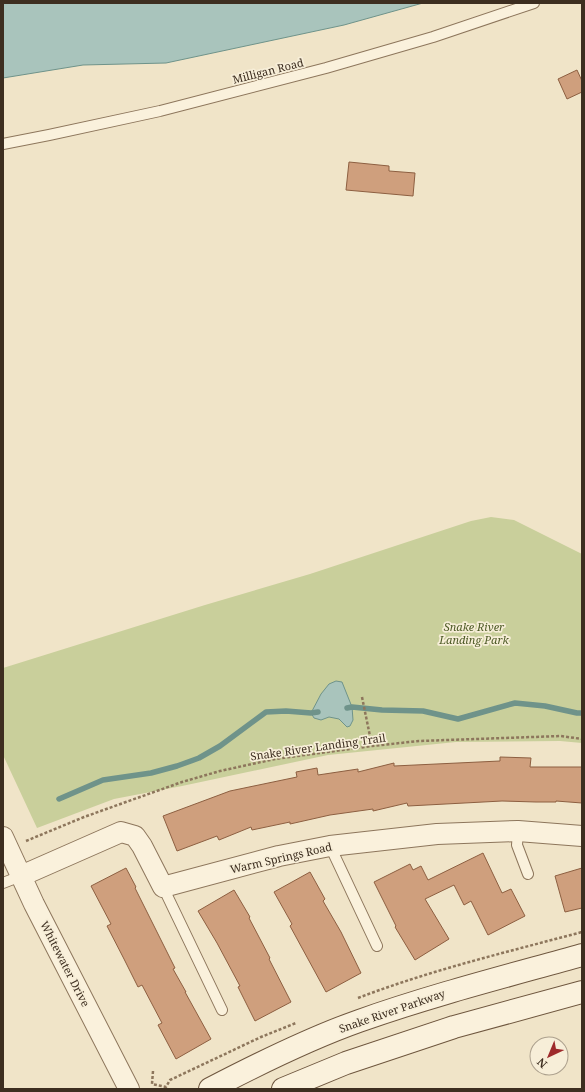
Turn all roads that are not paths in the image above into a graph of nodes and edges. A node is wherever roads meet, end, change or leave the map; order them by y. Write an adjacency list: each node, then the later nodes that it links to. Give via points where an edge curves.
1 (534, 3): 2 (lane, Milligan Road, via 433,37 326,68 160,111)
2 (3, 144)
3 (518, 832): 4 (street, Warm Springs Road); 6 (street, Warm Springs Road, via 437,834); 7 (lane, via 517,844)
4 (582, 836)
5 (12, 840): 8 (street, Whitewater Drive)
6 (330, 846): 9 (street, Warm Springs Road, via 279,856); 10 (lane)
7 (528, 874)
8 (12, 880): 9 (street, via 122,832 135,836); 14 (street, Whitewater Drive, via 41,918)
9 (163, 887): 13 (lane)
10 (377, 946)
11 (582, 956): 15 (street, Snake River Parkway, via 437,995 357,1022 305,1043)
12 (582, 992): 16 (street, via 454,1027 346,1063)
13 (222, 1010)
14 (129, 1089)
15 (210, 1089)
16 (283, 1089)

